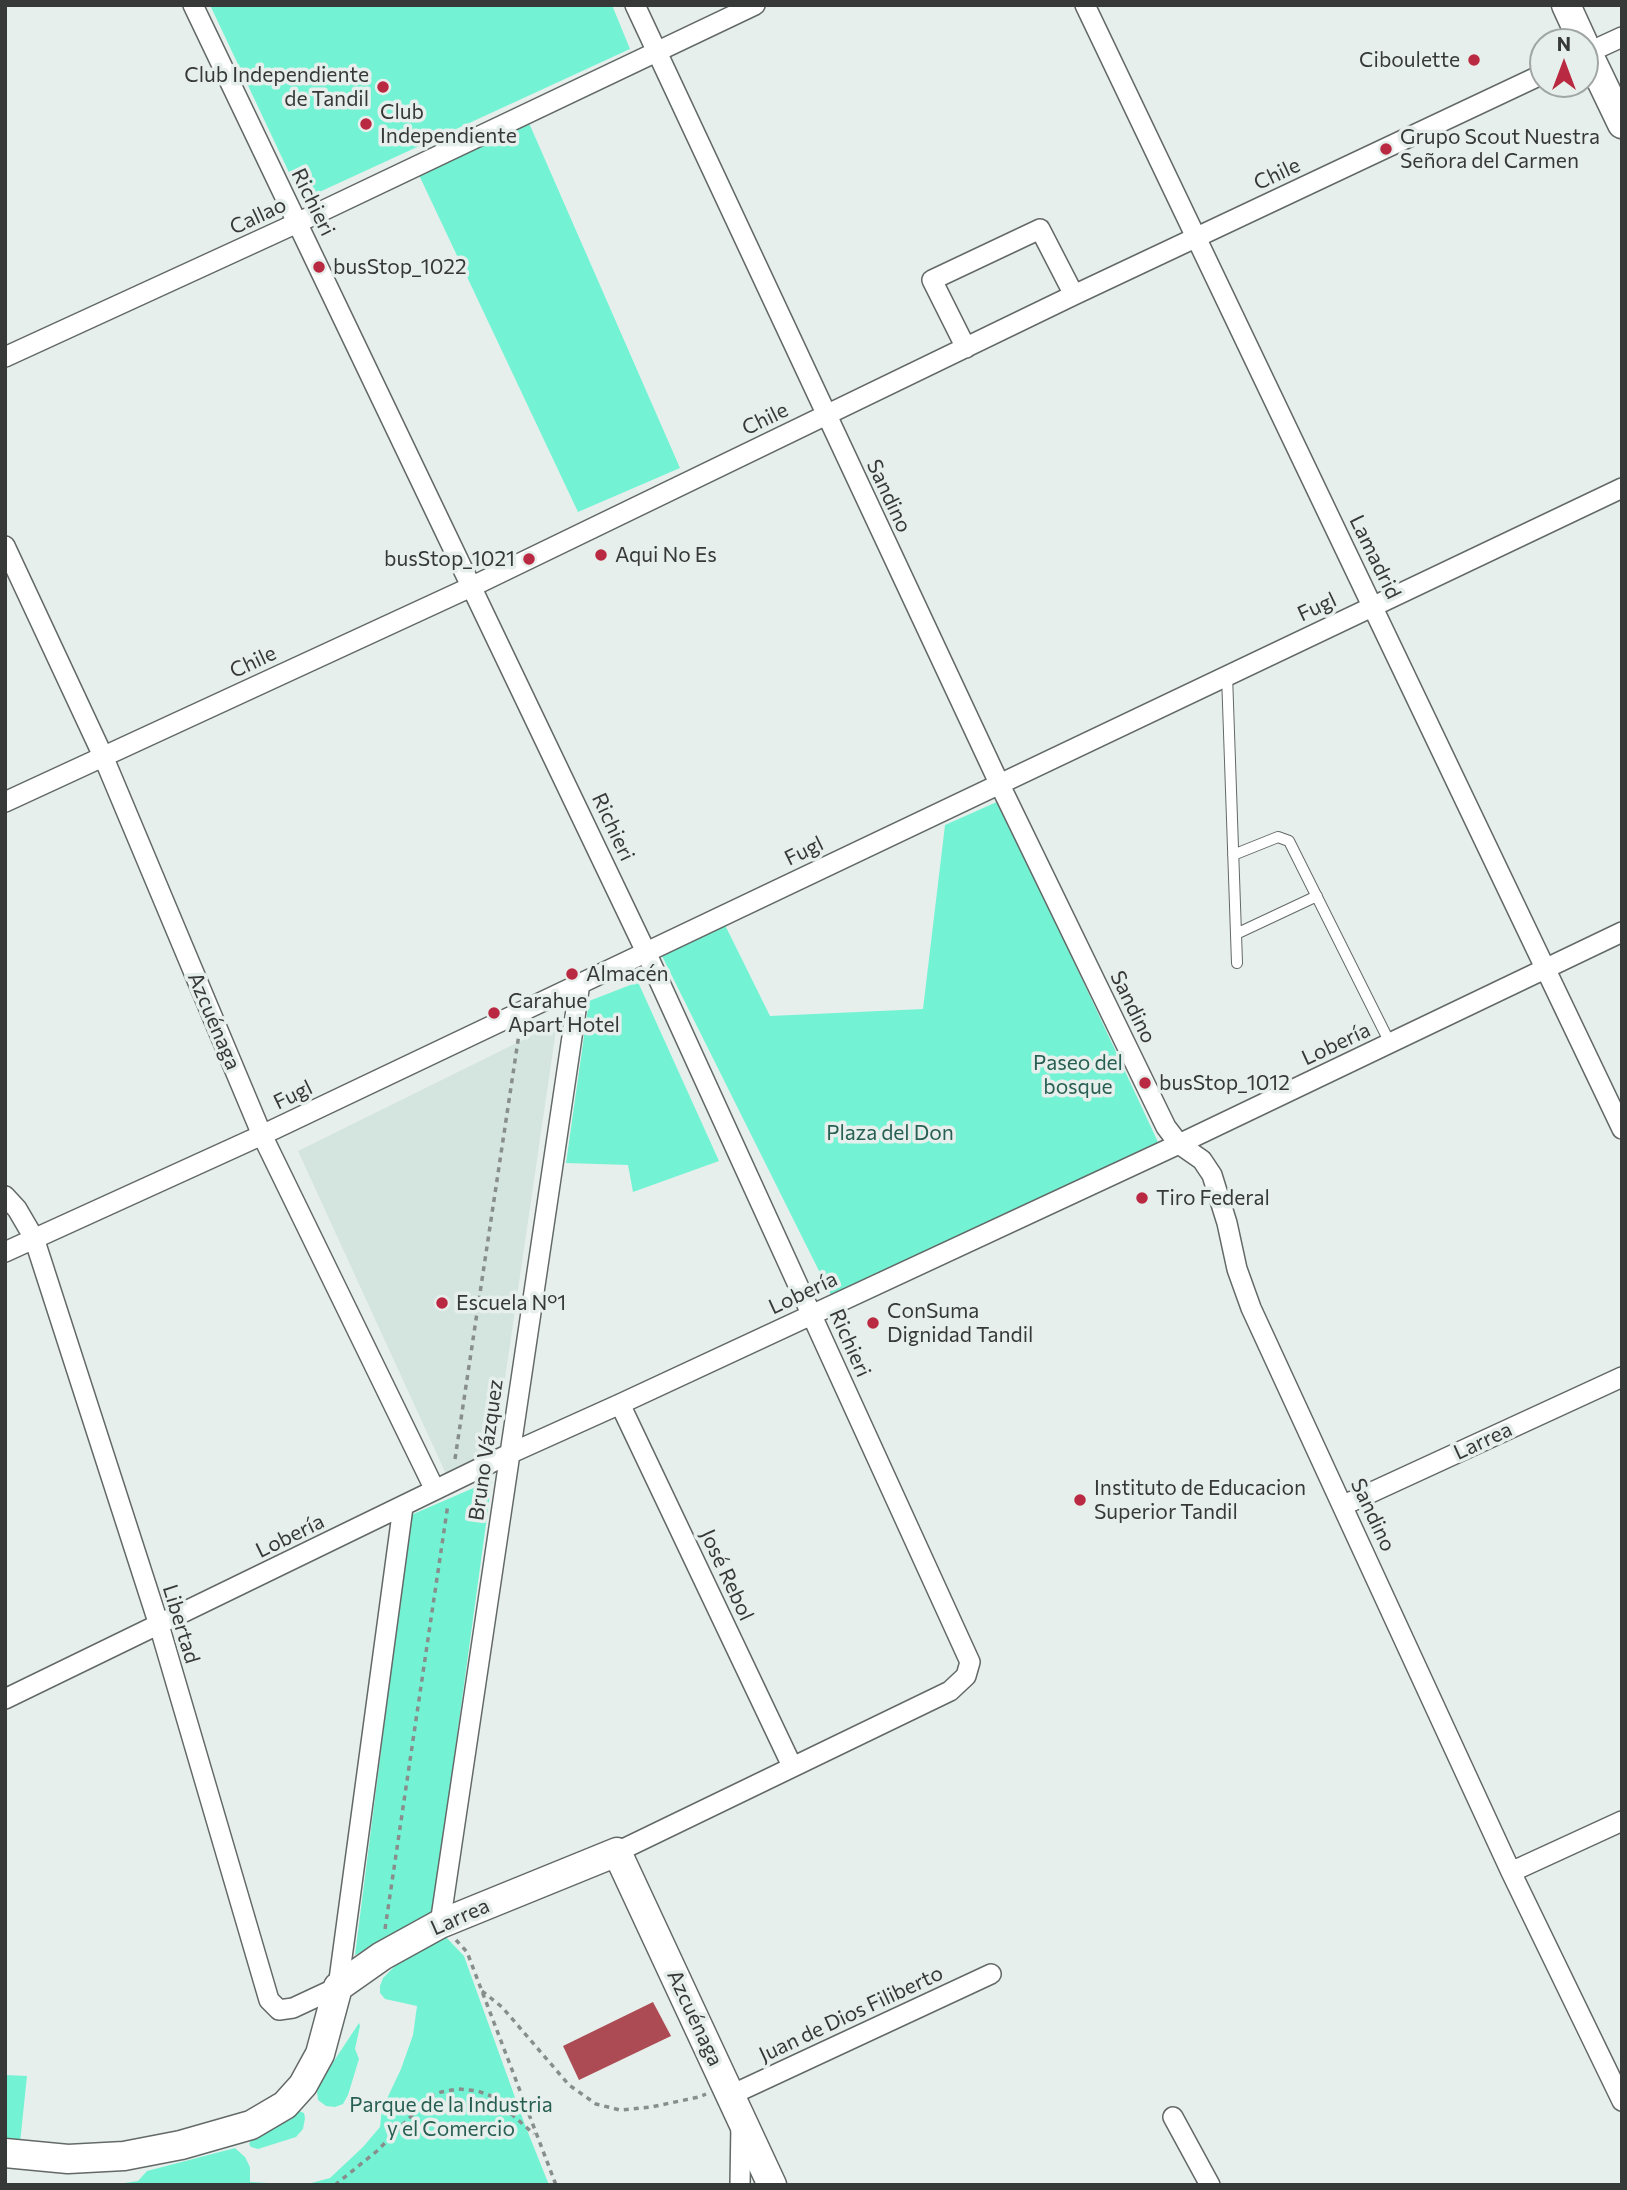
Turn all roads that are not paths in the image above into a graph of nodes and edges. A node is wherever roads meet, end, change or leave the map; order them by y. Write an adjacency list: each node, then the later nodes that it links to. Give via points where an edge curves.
1 (193, 5): 13 (street, Richieri)
2 (635, 5): 9 (street, Sandino)
3 (755, 5): 9 (street, Callao)
4 (1086, 5): 14 (street, Lamadrid)
5 (1566, 5): 6 (main road)
6 (1576, 28)
7 (1622, 37): 8 (street)
8 (1599, 44)
9 (657, 53): 13 (street, Callao); 18 (street, Sandino)
10 (1599, 77): 12 (main road)
11 (1529, 81): 14 (street, Chile)
12 (1622, 124)
13 (297, 223): 17 (street, Callao); 21 (street, Richieri)
14 (1197, 237): 15 (street, Chile); 22 (street, Lamadrid)
15 (1073, 295): 16 (street, Chile); 16 (street, via 1040,229 932,280)
16 (966, 348): 18 (street, Chile)
17 (5, 357)
18 (825, 414): 21 (street, Chile); 25 (street, Sandino)
19 (1622, 488): 22 (street, Fugl)
20 (5, 547): 24 (street, Azcuénaga)
21 (473, 586): 24 (street, Chile); 31 (street, Richieri)
22 (1373, 606): 23 (street, Fugl); 33 (street, Lamadrid)
23 (1227, 675): 25 (street, Fugl); 27 (lane)
24 (103, 756): 26 (street, Chile); 37 (street, Azcuénaga)
25 (999, 783): 31 (street, Fugl); 38 (street, Sandino, via 1166,1127)
26 (5, 802)
27 (1233, 855): 28 (lane, via 1278,837 1290,841); 30 (lane)
28 (1317, 897): 30 (lane); 35 (lane)
29 (1622, 932): 33 (street, Lobería)
30 (1236, 934): 32 (lane)
31 (646, 952): 34 (street, Fugl); 42 (street, Richieri)
32 (1237, 963)
33 (1546, 969): 35 (street, Lobería); 36 (street, Lamadrid)
34 (580, 983): 37 (street, Fugl); 45 (street, Bruno Vázquez)
35 (1390, 1043): 38 (street, Lobería)
36 (1621, 1125)
37 (262, 1135): 40 (street, Fugl); 46 (street, Azcuénaga)
38 (1179, 1144): 42 (street, Lobería); 47 (street, Sandino, via 1202,1160 1212,1175 1251,1308)
39 (5, 1196): 40 (street, Libertad)
40 (34, 1238): 41 (street, Fugl); 49 (street, Libertad)
41 (5, 1252)
42 (812, 1314): 44 (street, Lobería); 50 (street, Richieri, via 970,1662)
43 (1622, 1377): 47 (street, Larrea)
44 (621, 1404): 45 (street, Lobería); 52 (street, José Rebol)
45 (509, 1454): 46 (street, Lobería); 56 (street, Bruno Vázquez)
46 (435, 1490): 48 (street, Lobería)
47 (1344, 1505): 55 (street, Sandino)
48 (402, 1507): 49 (street, Lobería); 58 (street)
49 (159, 1625): 51 (street, Lobería); 58 (street, Libertad, via 269,2000 279,2010 293,2008)
50 (966, 1676): 52 (street, Larrea, via 950,1691)
51 (5, 1699)
52 (792, 1766): 54 (street, Larrea)
53 (1622, 1821): 55 (street)
54 (617, 1852): 56 (main road, Larrea); 59 (main road, Azcuénaga)
55 (1511, 1872): 60 (street, Sandino)
56 (440, 1924): 58 (main road, Larrea)
57 (991, 1974): 59 (street, Juan de Dios Filiberto)
58 (338, 1987): 62 (main road, via 320,2054 303,2085 285,2105 251,2125 124,2157 68,2159)
59 (733, 2099): 63 (street); 64 (main road, Azcuénaga)
60 (1622, 2101)
61 (1173, 2117): 65 (street)
62 (5, 2153)
63 (740, 2185)
64 (772, 2185)
65 (1210, 2185)

